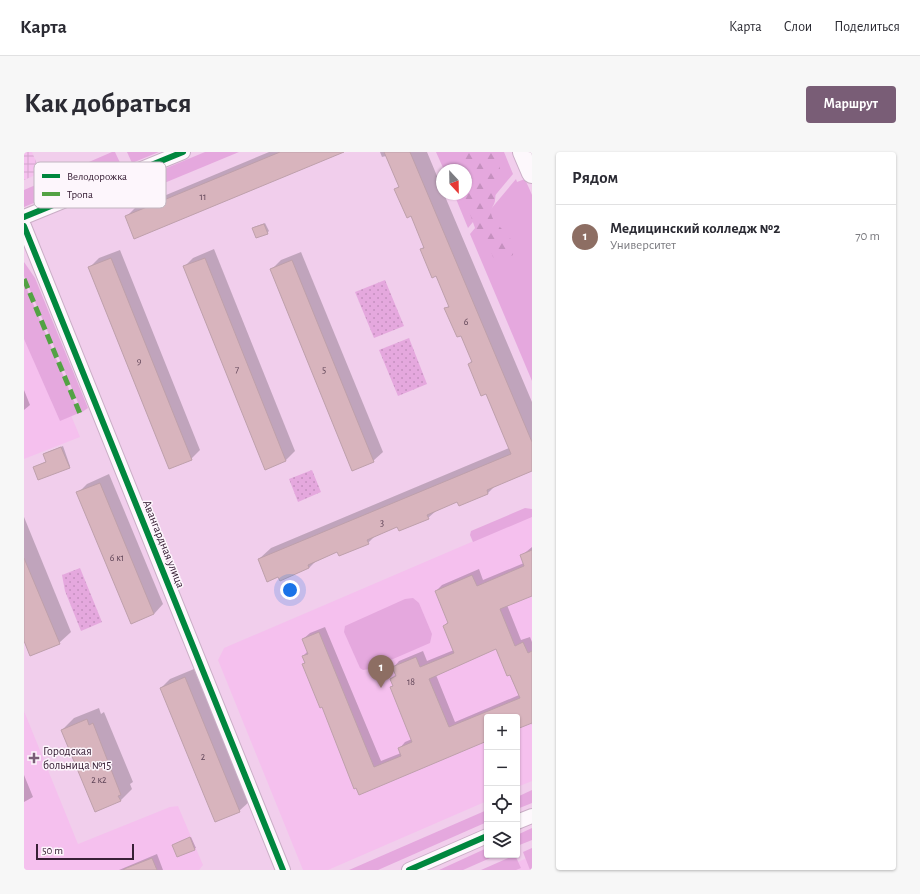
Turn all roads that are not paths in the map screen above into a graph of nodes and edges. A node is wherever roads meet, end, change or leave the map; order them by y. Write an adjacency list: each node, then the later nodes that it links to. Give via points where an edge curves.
1 (183, 152): 3 (street)
2 (523, 152): 4 (main road)
3 (159, 162)
4 (532, 174)
5 (46, 208): 6 (street)
6 (24, 217)
7 (24, 226): 11 (street, Авангардная улица)
8 (532, 816): 9 (street)
9 (520, 821)
10 (484, 837): 12 (street)
11 (283, 870)
12 (409, 870)

